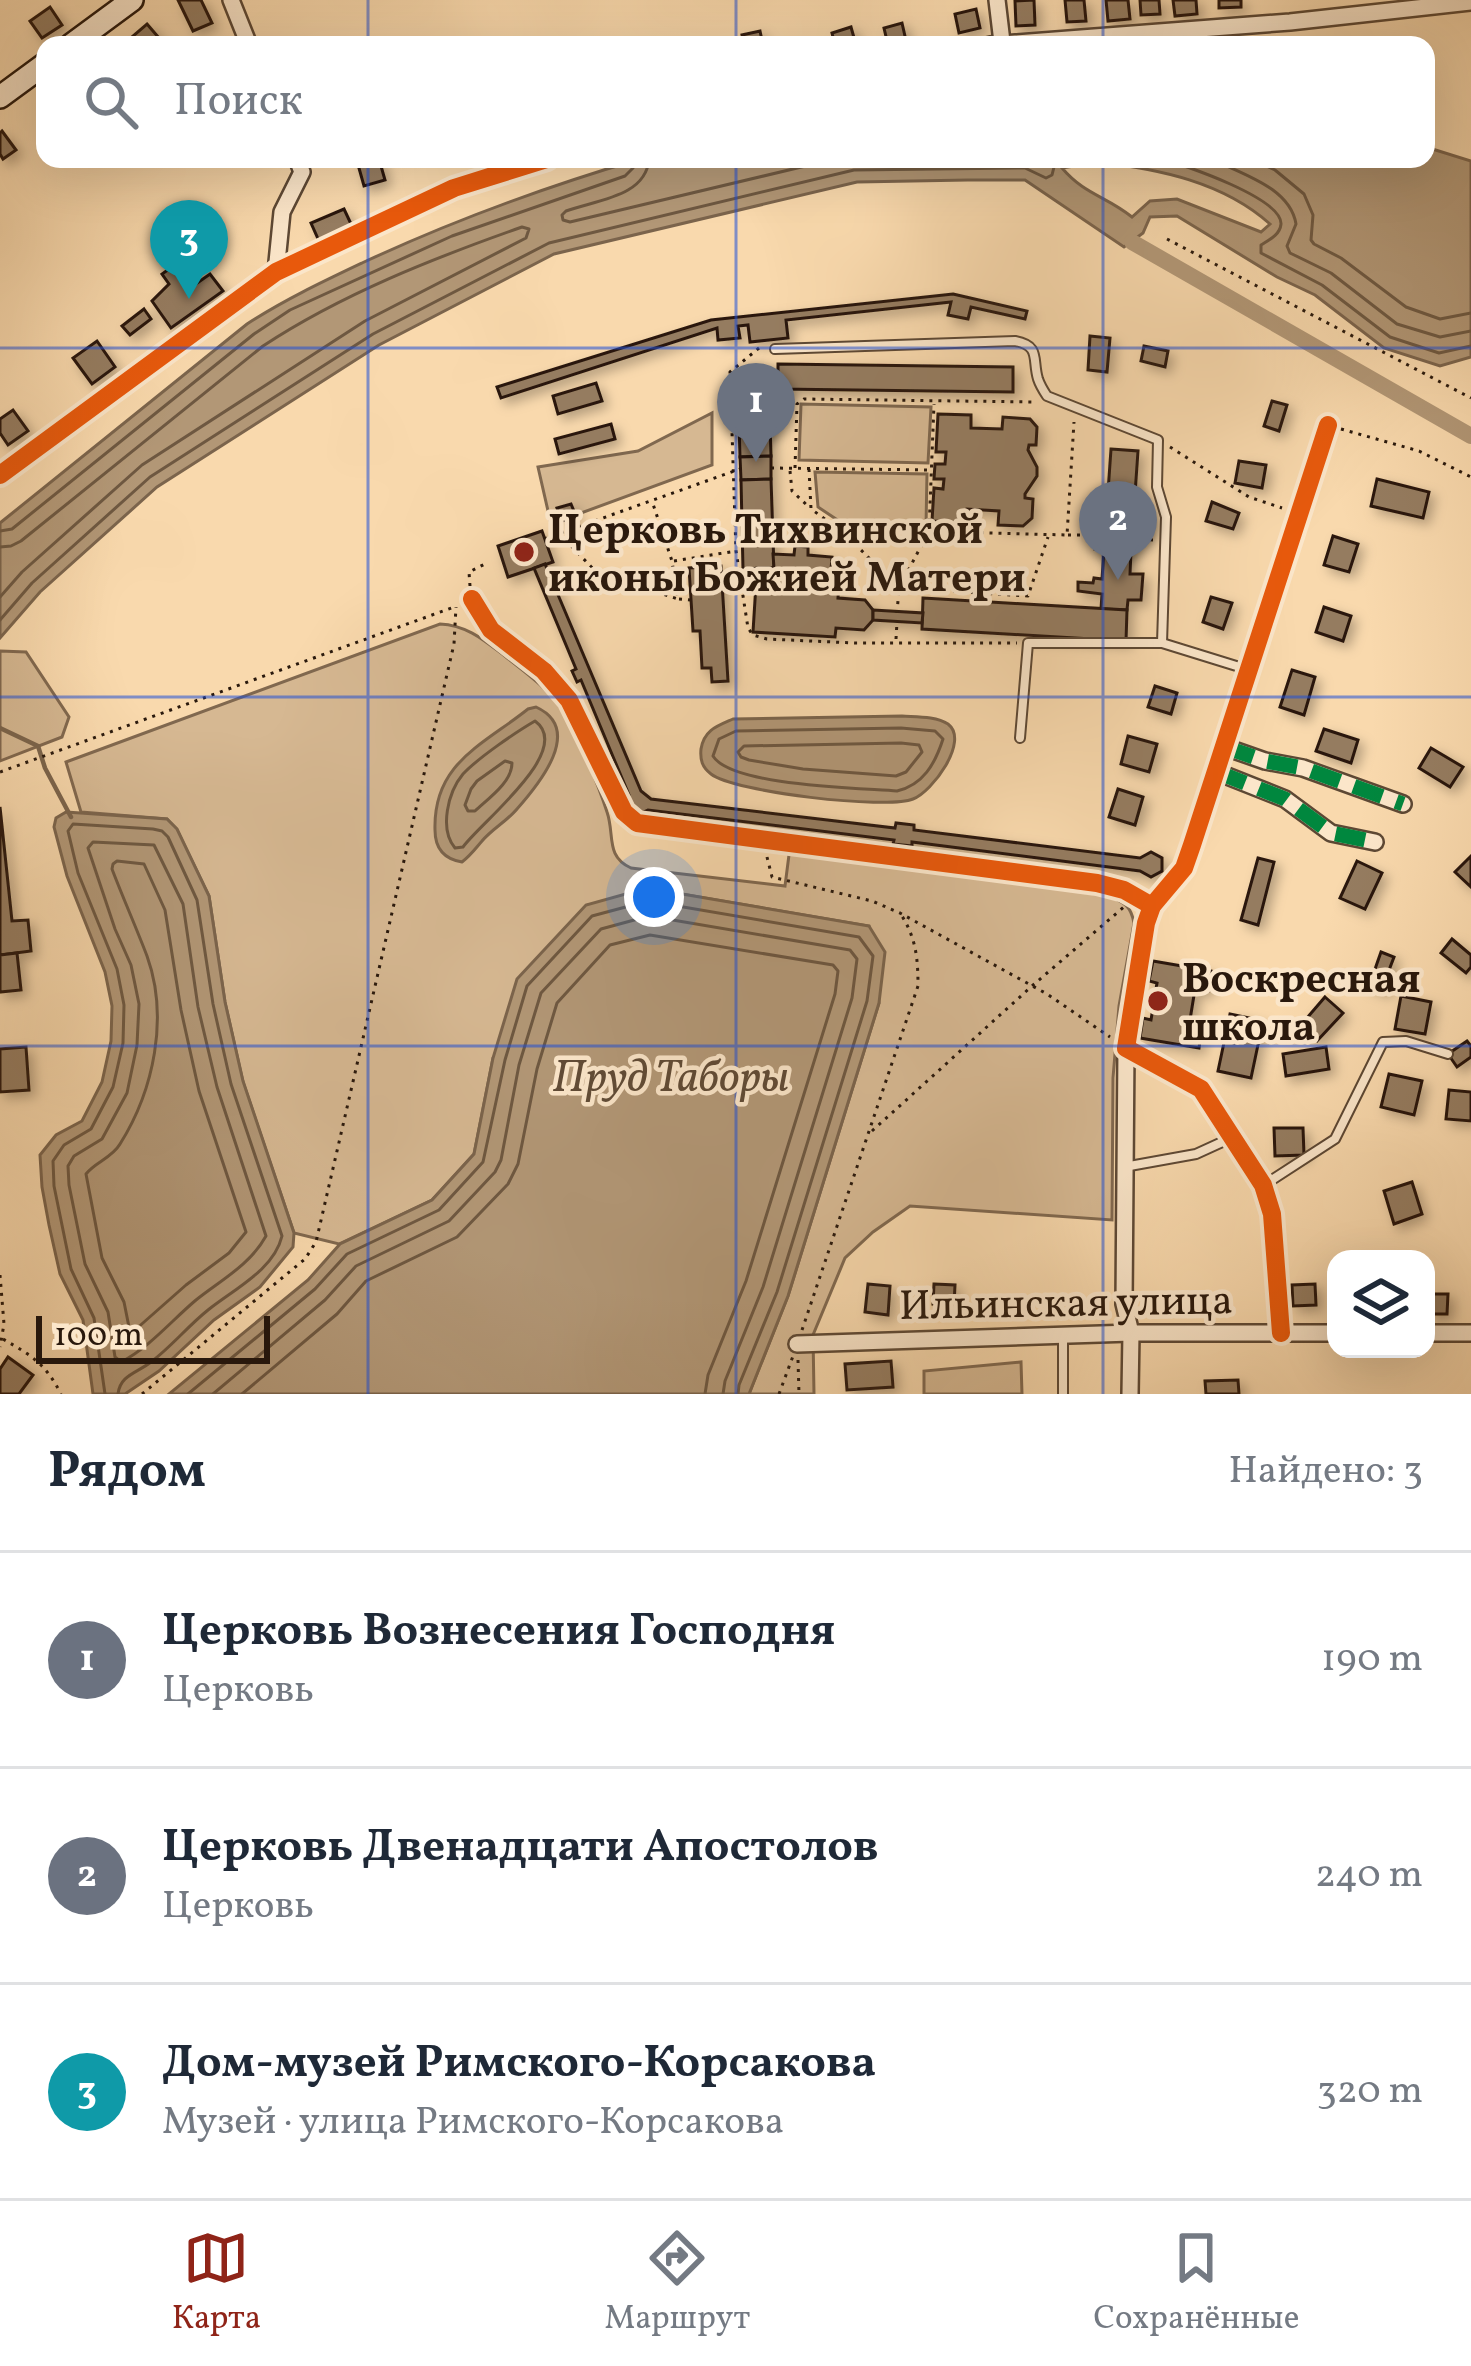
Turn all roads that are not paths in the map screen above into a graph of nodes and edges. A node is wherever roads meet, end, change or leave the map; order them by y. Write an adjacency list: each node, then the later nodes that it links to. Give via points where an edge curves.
1 (133, 0): 6 (street)
2 (231, 0): 7 (street)
3 (997, 0): 8 (street)
4 (1471, 2): 5 (street)
5 (1427, 4): 9 (street)
6 (83, 36)
7 (245, 36)
8 (996, 36)
9 (1103, 36)
10 (36, 71): 11 (street)
11 (0, 98)
12 (300, 168): 14 (street, via 282,212)
13 (518, 168): 14 (street, via 454,188)
14 (276, 272): 17 (street)
15 (775, 349): 19 (lane, via 1015,340 1034,351 1047,396 1159,440)
16 (1328, 425): 20 (street)
17 (0, 476)
18 (472, 599): 26 (street, via 491,630 569,700 623,812 638,823 1097,883)
19 (1162, 643): 20 (lane); 21 (lane, via 1028,644)
20 (1250, 670): 22 (street)
21 (1020, 738)
22 (1225, 747): 23 (street); 24 (street)
23 (1216, 772): 25 (street, via 1285,799 1330,833); 26 (street, via 1184,868)
24 (1402, 804)
25 (1376, 842)
26 (1152, 906): 27 (street)
27 (1126, 1048): 29 (street, via 1201,1089); 30 (street)
28 (1448, 1054): 31 (lane, via 1383,1042 1335,1138)
29 (1232, 1138): 30 (lane, via 1196,1154); 31 (street)
30 (1124, 1167): 32 (street)
31 (1263, 1185): 36 (street)
32 (1131, 1333): 36 (street, Ильинская улица); 37 (street, Ильинская улица); 40 (street)
33 (1327, 1333): 36 (street, Ильинская улица)
34 (1435, 1333): 35 (street)
35 (1471, 1333)
36 (1282, 1334)
37 (1063, 1335): 38 (street, Ильинская улица); 39 (lane)
38 (797, 1344)
39 (1063, 1394)
40 (1130, 1394)

